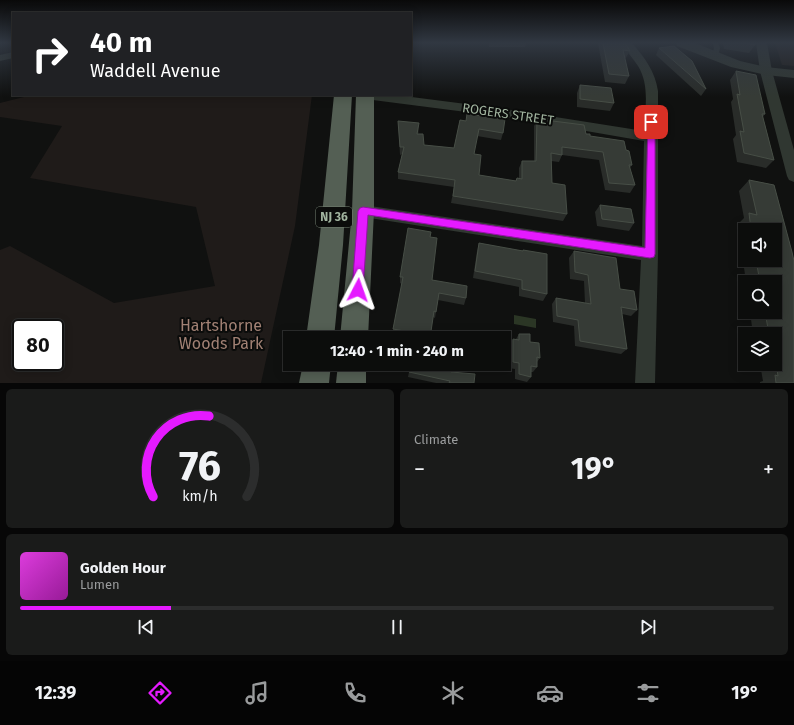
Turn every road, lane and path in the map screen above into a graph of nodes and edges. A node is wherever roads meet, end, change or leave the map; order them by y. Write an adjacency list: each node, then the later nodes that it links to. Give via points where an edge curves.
1 (641, 61): 9 (street, via 650,80 652,93)
2 (731, 61): 4 (street)
3 (764, 61): 4 (street)
4 (766, 70): 5 (street); 10 (street)
5 (794, 74)
6 (343, 96): 14 (highway, NJ 36, via 331,245)
7 (365, 96): 12 (highway, NJ 36)
8 (373, 96): 9 (street, ROGERS STREET, via 505,113)
9 (650, 137): 13 (street)
10 (790, 143): 11 (street)
11 (794, 176)
12 (363, 211): 13 (street); 15 (highway, NJ 36)
13 (650, 254): 20 (street)
14 (321, 331)
15 (354, 331)
16 (315, 371): 18 (highway)
17 (352, 371): 19 (highway)
18 (314, 383)
19 (351, 383)
20 (645, 383)

